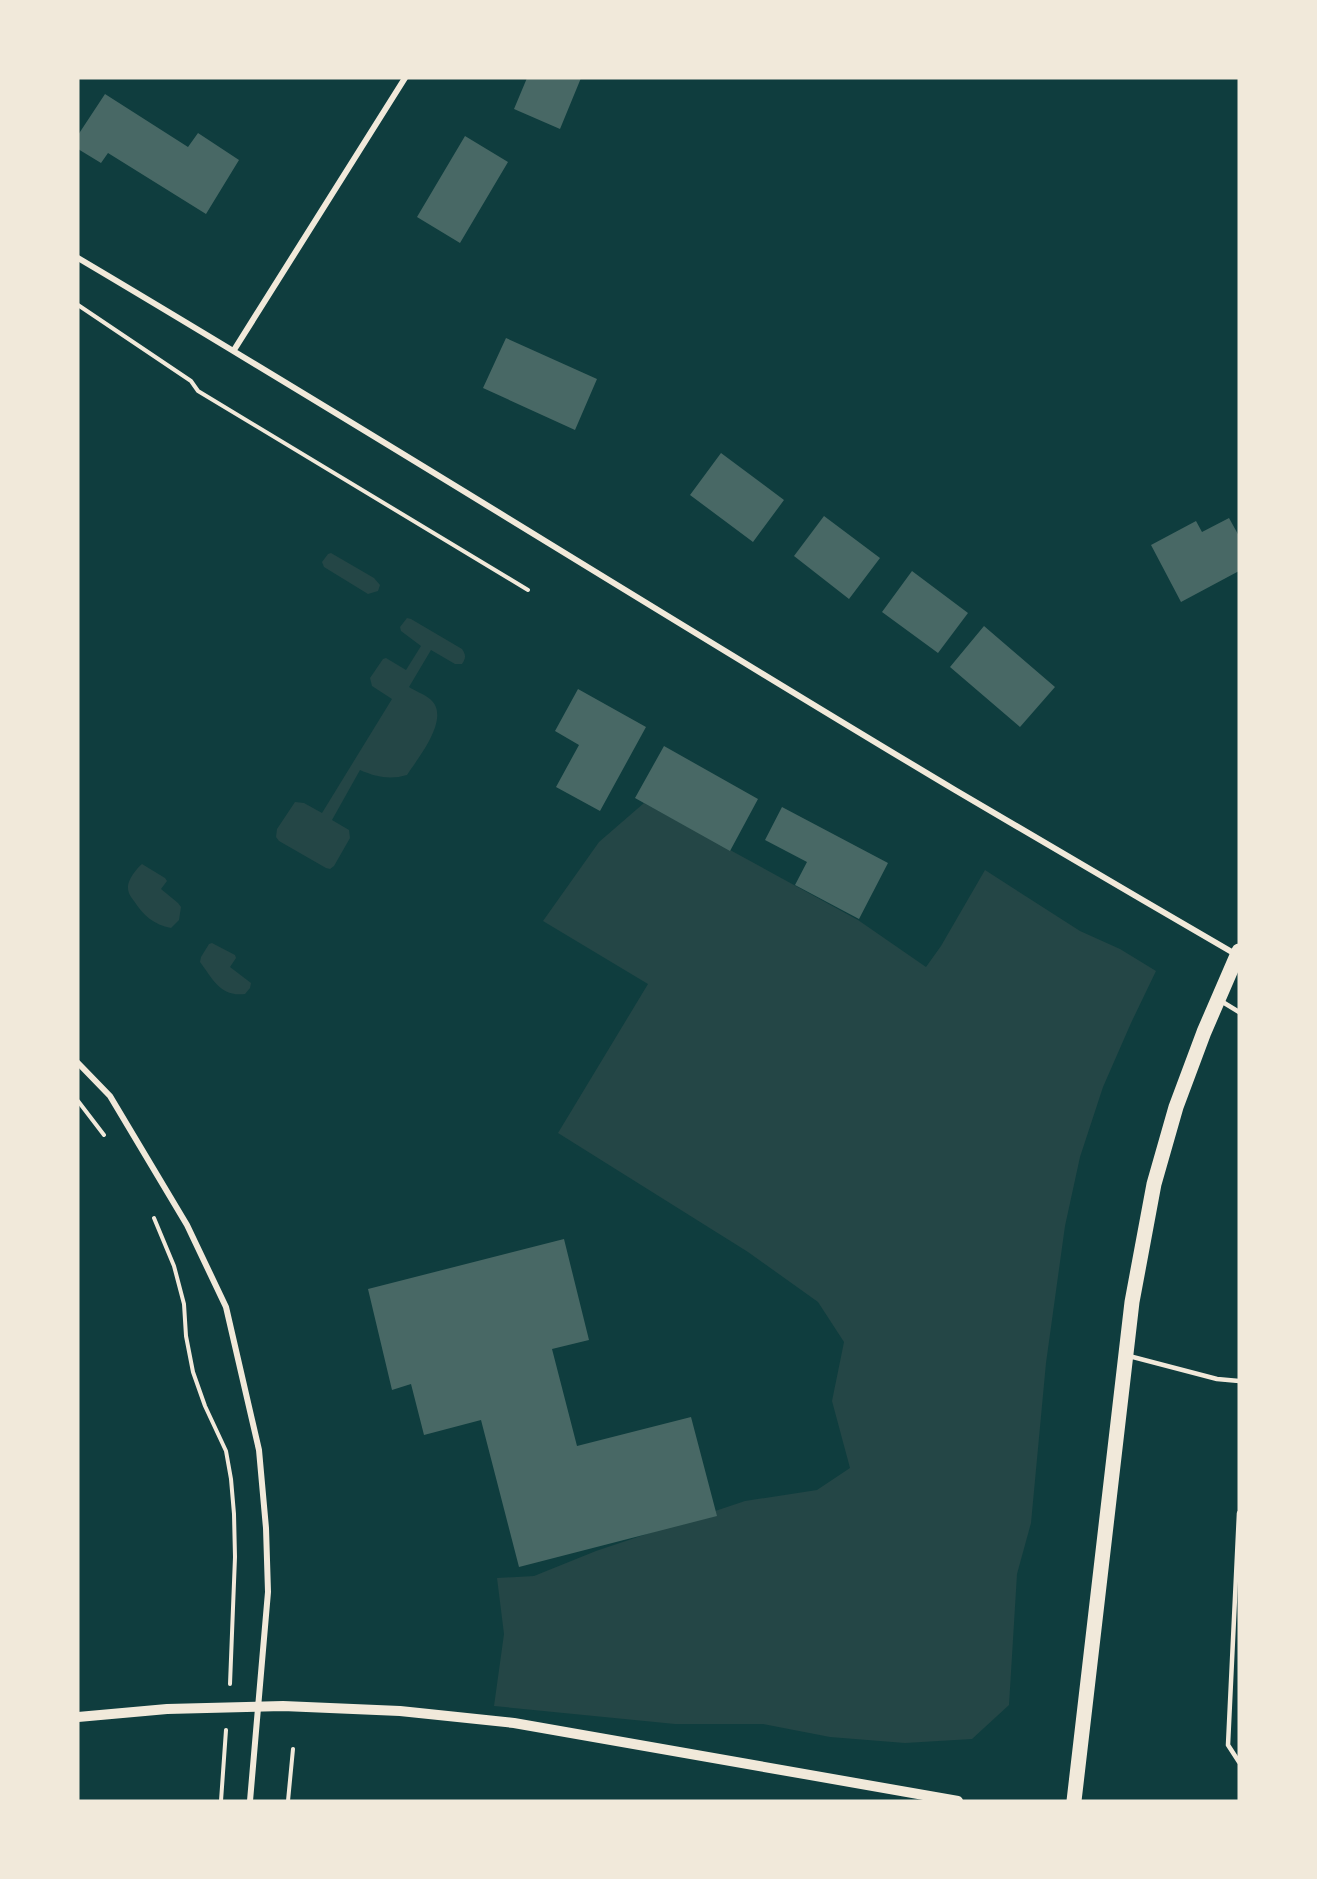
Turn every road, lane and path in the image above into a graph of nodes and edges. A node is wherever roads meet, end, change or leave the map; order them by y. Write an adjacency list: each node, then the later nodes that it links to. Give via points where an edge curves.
1 (405, 78): 4 (street)
2 (78, 258): 4 (street)
3 (78, 305): 5 (path, via 191,381 198,391)
4 (234, 350): 6 (street, via 956,790)
5 (528, 590)
6 (1238, 953): 7 (main road)
7 (1218, 999): 8 (lane); 13 (main road, via 1176,1107 1154,1184)
8 (1239, 1012)
9 (78, 1064): 17 (street, via 110,1096 187,1225 226,1307 259,1450 266,1528 268,1592)
10 (78, 1101): 11 (path)
11 (107, 1138)
12 (152, 1214): 16 (path, via 174,1266 184,1304 193,1372 226,1451 231,1479 235,1557)
13 (1126, 1355): 14 (lane); 26 (main road)
14 (1239, 1381)
15 (1239, 1513): 21 (lane, via 1228,1745)
16 (230, 1679)
17 (257, 1706): 18 (street); 23 (street); 25 (street, via 400,1711 514,1724)
18 (78, 1717)
19 (225, 1744): 22 (path)
20 (293, 1749): 24 (path)
21 (1239, 1762)
22 (221, 1801)
23 (250, 1801)
24 (288, 1801)
25 (958, 1801)
26 (1074, 1801)

